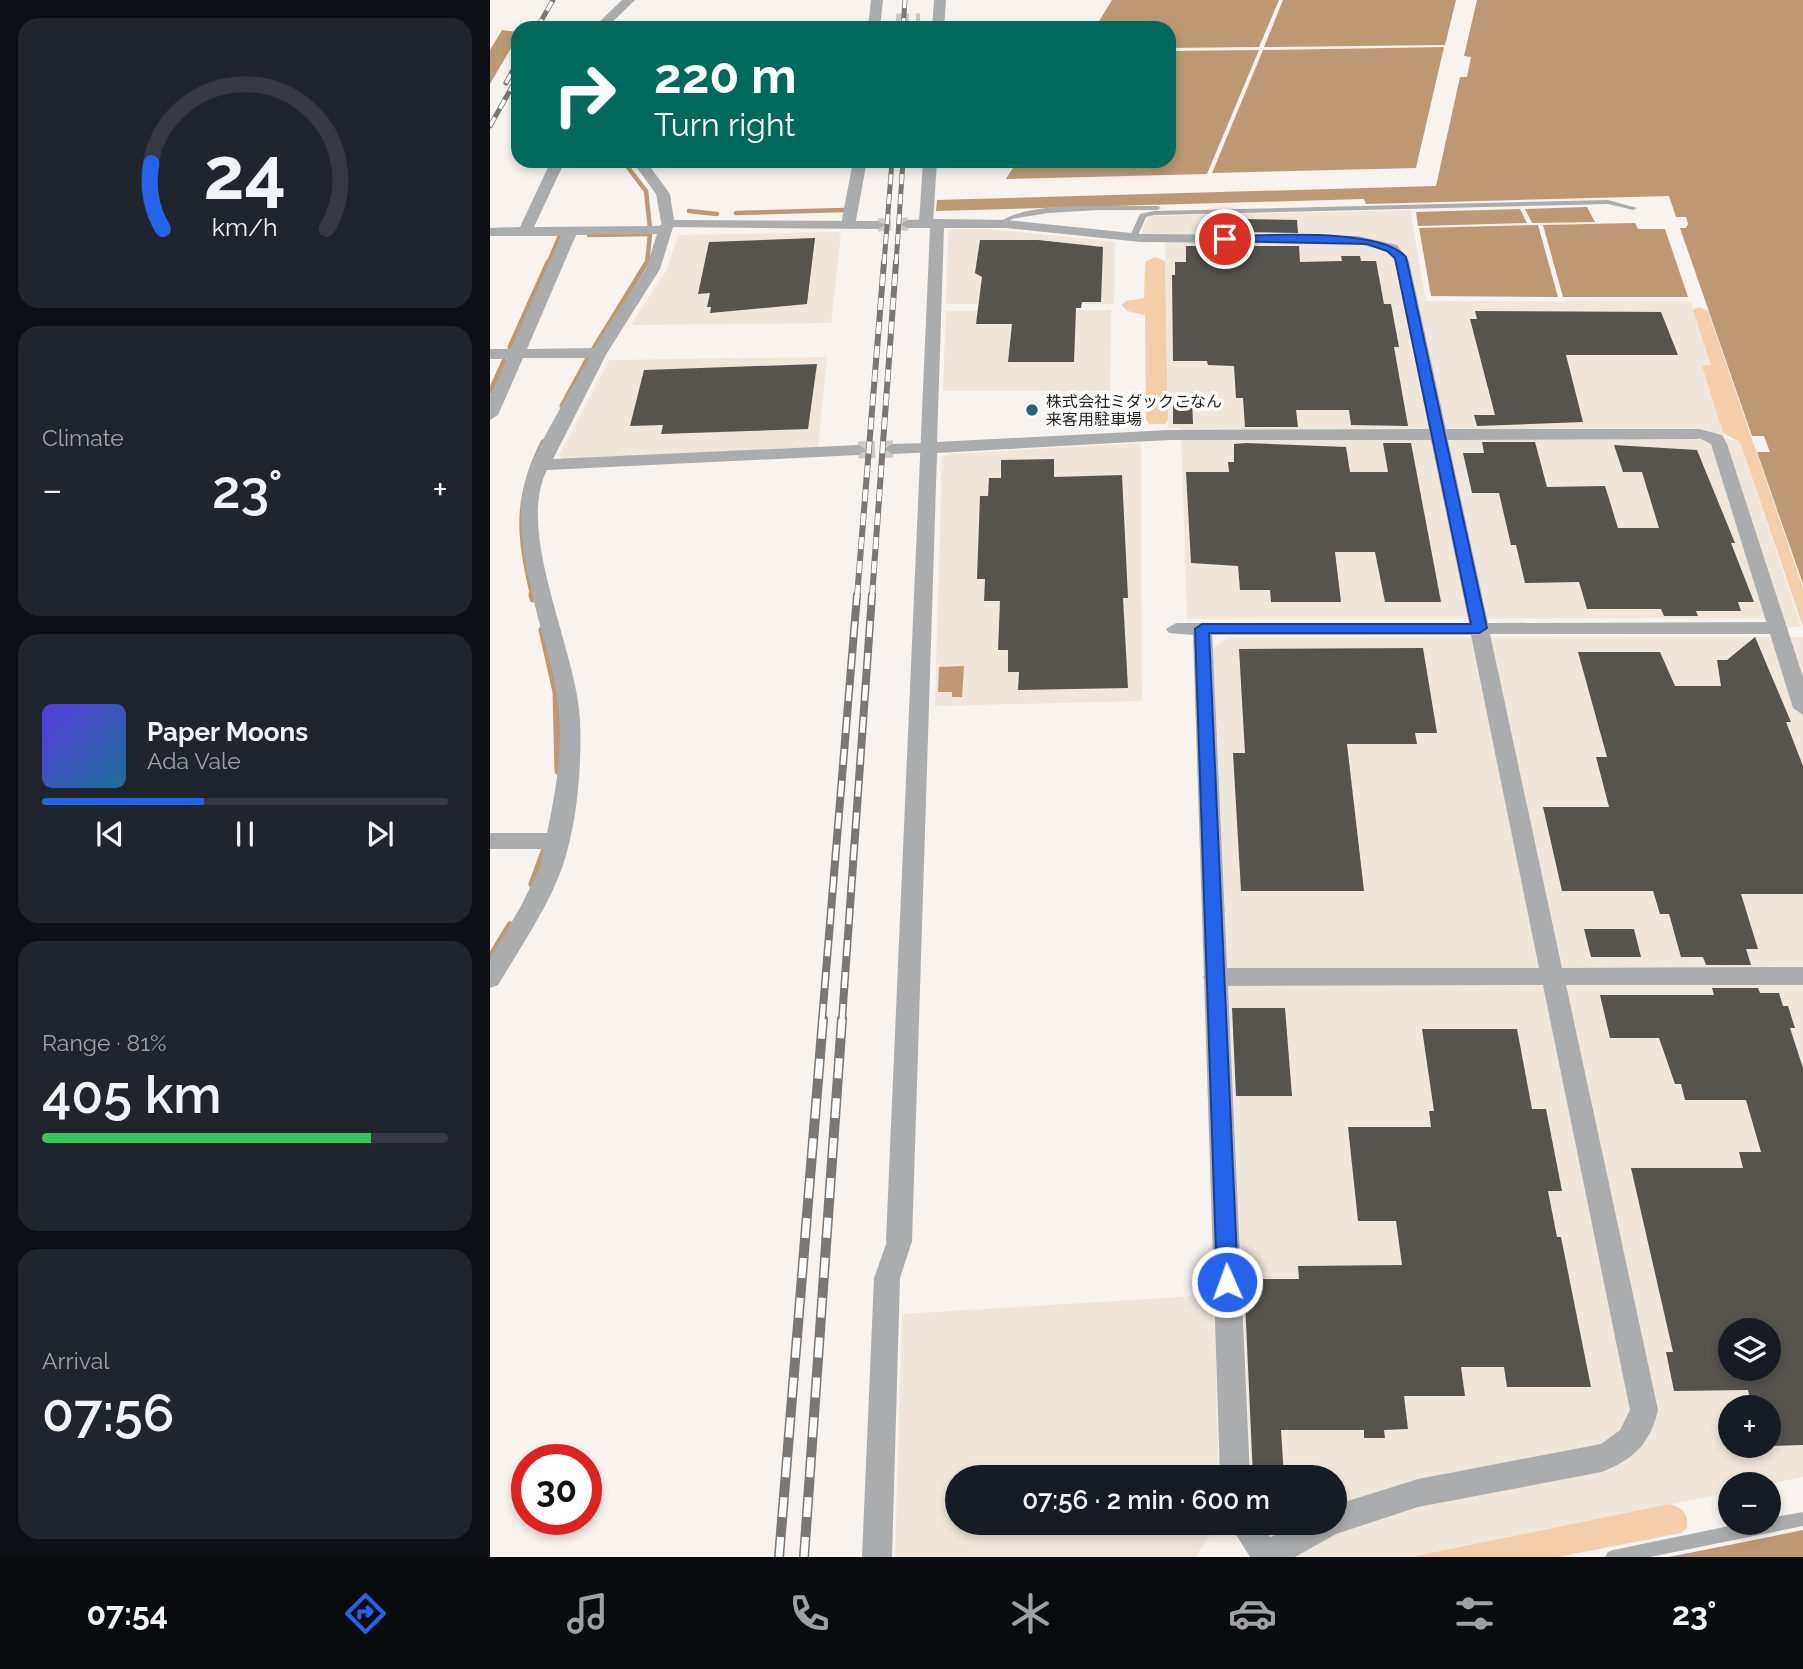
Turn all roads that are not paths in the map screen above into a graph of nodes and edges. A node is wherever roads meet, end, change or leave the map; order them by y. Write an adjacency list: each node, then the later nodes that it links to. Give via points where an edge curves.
1 (629, 0): 4 (street)
2 (877, 0): 5 (street)
3 (940, 0): 6 (street)
4 (606, 21)
5 (878, 21)
6 (935, 21)
7 (555, 168): 19 (street)
8 (646, 168): 17 (street, via 663,194)
9 (859, 168): 16 (street)
10 (929, 168): 13 (street)
11 (1338, 202): 14 (lane, via 1042,211 1012,216)
12 (1633, 208): 21 (lane, via 1608,202 1154,214 1143,216)
13 (923, 224): 14 (street); 27 (street)
14 (1001, 224): 21 (street)
15 (878, 225): 16 (street)
16 (848, 226): 17 (street)
17 (666, 227): 20 (street); 22 (street, via 653,269)
18 (490, 232): 19 (street)
19 (525, 232): 20 (street)
20 (570, 232): 24 (street)
21 (1133, 238): 26 (street, via 1358,240 1391,248 1402,261)
22 (599, 353): 24 (street); 30 (street)
23 (490, 354): 24 (street)
24 (517, 354): 25 (street)
25 (490, 415)
26 (1438, 434): 27 (street, via 1157,435); 31 (street); 32 (street, via 1699,434 1716,439)
27 (928, 447): 28 (street); 48 (street, via 899,1241 887,1278)
28 (893, 449)
29 (858, 450): 30 (street)
30 (541, 465): 37 (street, via 528,528 570,719 569,780)
31 (1479, 628): 32 (street); 34 (street); 38 (street)
32 (1778, 628): 35 (street)
33 (1176, 629): 34 (street)
34 (1202, 629): 40 (street)
35 (1803, 708)
36 (490, 841): 37 (street)
37 (558, 841): 41 (street, via 543,887)
38 (1553, 976): 39 (street); 40 (street); 43 (street, via 1642,1396 1641,1423 1627,1445 1602,1458 1418,1493)
39 (1803, 976)
40 (1215, 977): 42 (street)
41 (490, 979)
42 (1235, 1465)
43 (1347, 1516)
44 (1803, 1520): 49 (lane)
45 (1252, 1535): 47 (street)
46 (1305, 1535): 47 (street)
47 (1266, 1556)
48 (877, 1557)
49 (1613, 1557)

